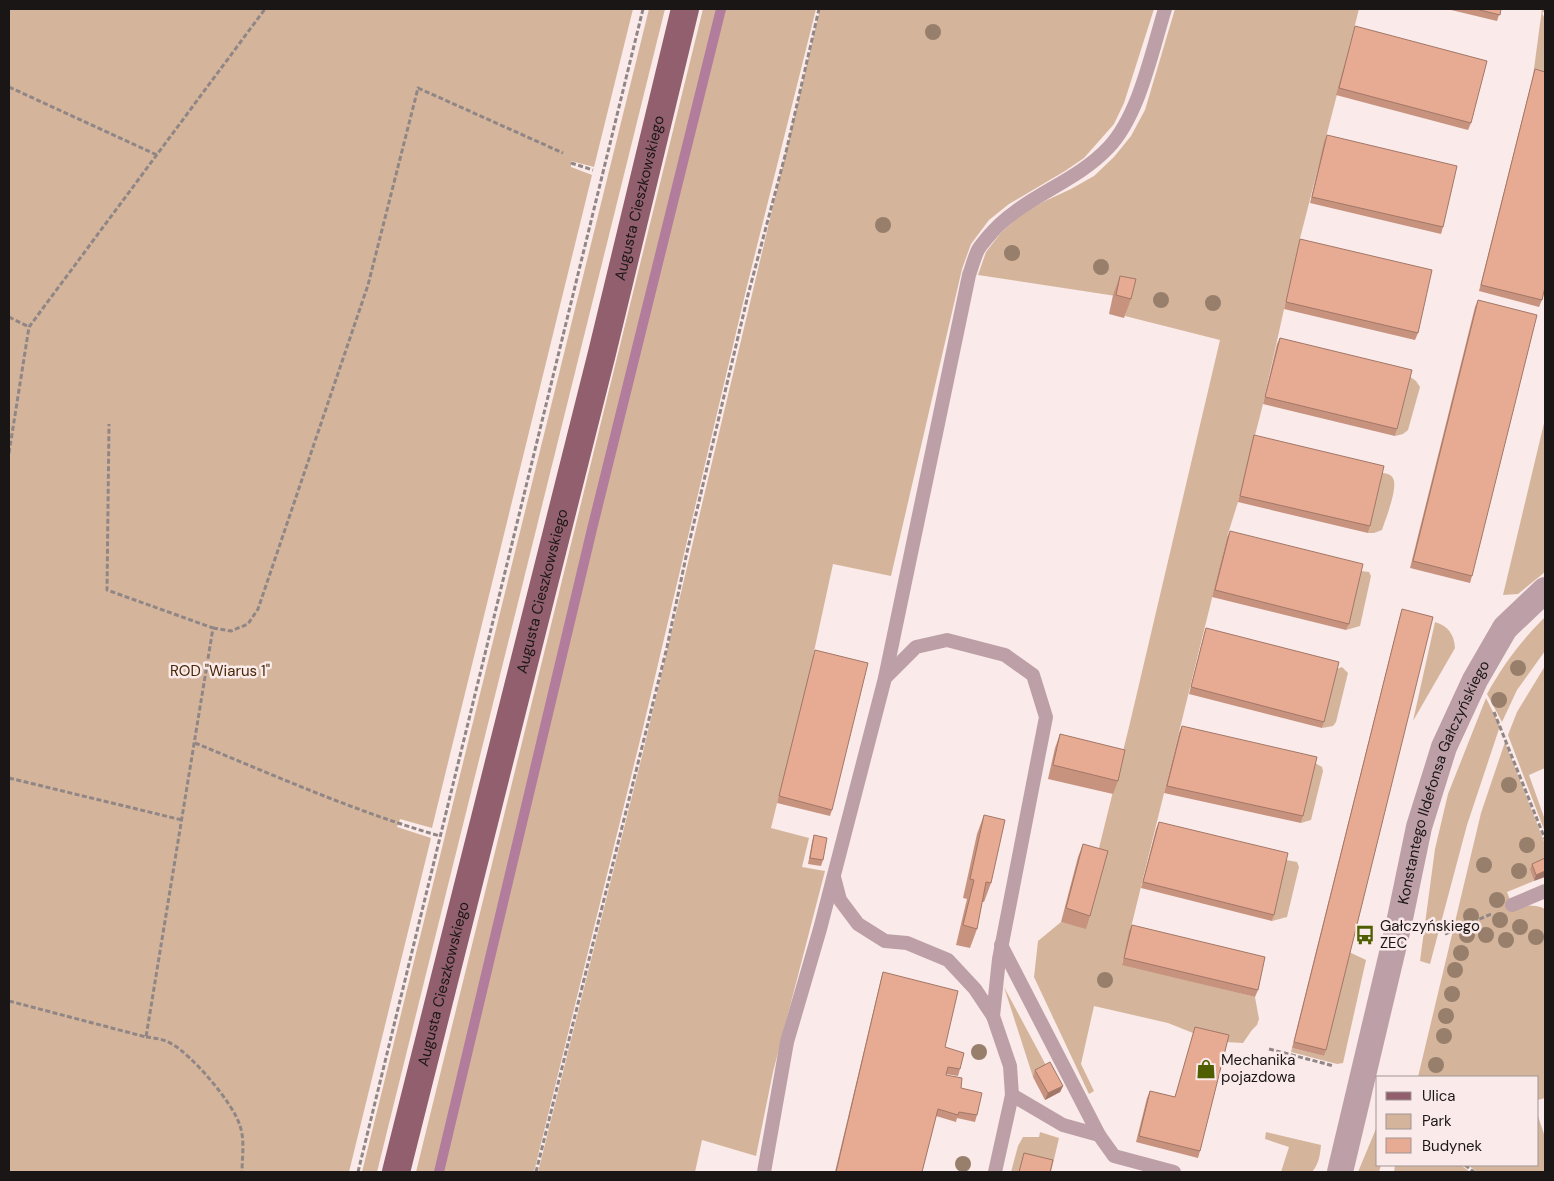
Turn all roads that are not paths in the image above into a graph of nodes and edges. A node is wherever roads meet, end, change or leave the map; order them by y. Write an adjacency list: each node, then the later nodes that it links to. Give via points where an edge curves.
1 (685, 9): 12 (main road, Augusta Cieszkowskiego)
2 (1165, 9): 4 (lane, via 1135,107 1109,148 1089,165 1016,210 978,249 969,275)
3 (1545, 590): 16 (street, Konstantego Ildefonsa Gałczyńskiego, via 1505,628 1475,680 1444,747 1419,827)
4 (885, 678): 5 (lane); 8 (lane, via 916,648 948,640 1005,655 1033,675 1046,717)
5 (834, 876): 9 (lane, via 840,900 858,924 885,941 907,943 948,960 975,989); 13 (lane, via 787,1042)
6 (1545, 891): 7 (lane)
7 (1512, 905)
8 (1002, 945): 9 (lane); 11 (lane)
9 (993, 1016): 10 (lane, via 1010,1066)
10 (1012, 1095): 11 (lane, via 1063,1125); 14 (lane)
11 (1099, 1135): 15 (lane, via 1114,1156)
12 (396, 1172)
13 (764, 1172)
14 (994, 1172)
15 (1174, 1172)
16 (1340, 1172)

